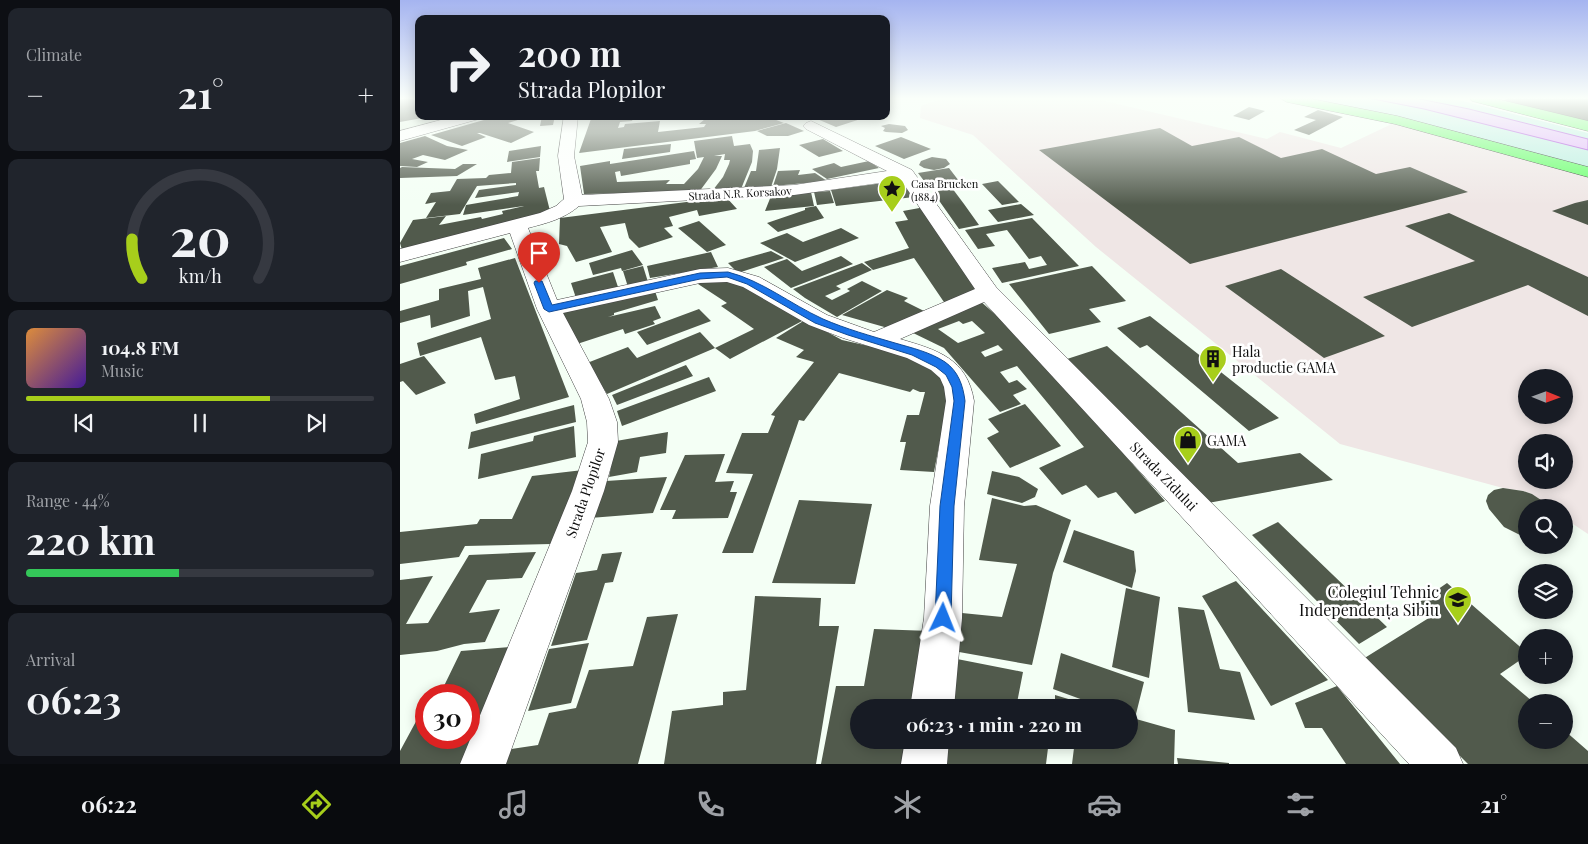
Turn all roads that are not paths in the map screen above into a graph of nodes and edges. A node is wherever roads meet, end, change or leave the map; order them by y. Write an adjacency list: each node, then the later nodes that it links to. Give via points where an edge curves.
1 (569, 134): 6 (street, via 566,156)
2 (825, 134): 5 (street)
3 (1447, 134): 4 (main road)
4 (1588, 172)
5 (906, 174): 6 (street, Strada N.R. Korsakov, via 794,190); 9 (street, Strada Zidului)
6 (574, 201): 7 (street, via 556,213)
7 (516, 226): 8 (street); 10 (street, Strada Plopilor)
8 (400, 256)
9 (988, 292): 11 (street); 16 (street, Strada Zidului)
10 (549, 309): 11 (street, via 700,276 728,275 751,282 818,320); 14 (street, Strada Plopilor, via 594,399 602,422 602,442 588,491)
11 (876, 340): 12 (street, via 916,352 940,364 951,373 958,387 960,401 947,506 943,618)
12 (933, 699)
13 (926, 749): 15 (street)
14 (484, 764)
15 (924, 764)
16 (1440, 764)

